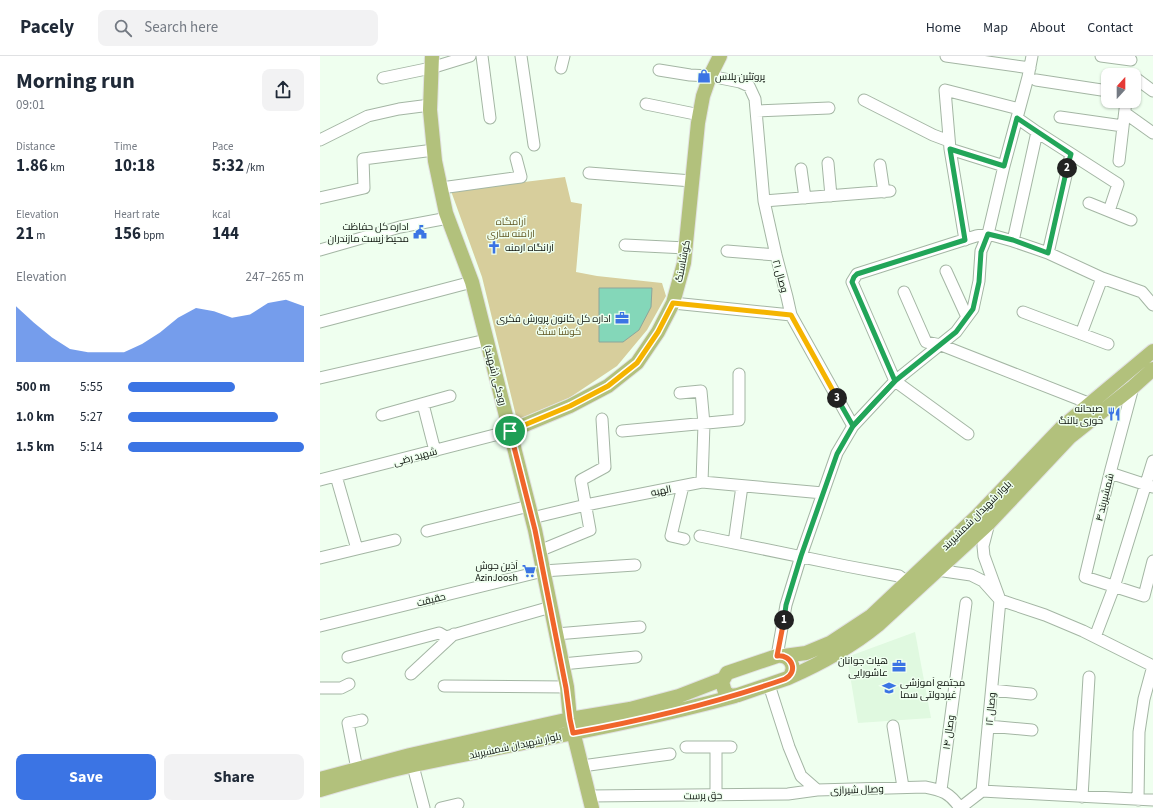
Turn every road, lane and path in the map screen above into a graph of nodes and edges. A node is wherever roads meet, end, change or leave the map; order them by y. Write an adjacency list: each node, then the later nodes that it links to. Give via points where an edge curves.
1 (470, 56): 10 (street)
2 (482, 56): 30 (street)
3 (521, 56): 35 (street)
4 (564, 56): 11 (street)
5 (720, 56): 14 (main road, کوشاسنگ)
6 (946, 56): 12 (street)
7 (1032, 56): 12 (street)
8 (1101, 56): 9 (street)
9 (1131, 58)
10 (431, 62): 15 (street); 22 (main road, رودکی (شهبند))
11 (561, 68)
12 (1030, 68): 26 (street)
13 (659, 70): 14 (street)
14 (710, 76): 25 (street, وصال ۲۱, via 749,86 755,99); 28 (main road, کوشاسنگ)
15 (383, 78)
16 (1036, 80): 18 (street)
17 (1141, 82): 19 (street)
18 (1101, 90)
19 (1153, 91)
20 (864, 100): 36 (street)
21 (646, 104): 28 (street)
22 (430, 105): 34 (street, via 368,116); 37 (main road, رودکی (شهبند))
23 (829, 108): 25 (street)
24 (1125, 108): 27 (street)
25 (756, 111): 51 (street, وصال ۲۱)
26 (1018, 113): 32 (street); 36 (street, via 945,90); 43 (street)
27 (1125, 113): 31 (street); 33 (street)
28 (700, 115): 46 (main road, کوشاسنگ)
29 (1060, 117): 31 (street)
30 (490, 118)
31 (1123, 126): 40 (street)
32 (1036, 132): 38 (street); 58 (street)
33 (1153, 133)
34 (320, 140)
35 (534, 145)
36 (950, 145): 43 (street); 57 (street)
37 (434, 150): 47 (main road, رودکی (شهبند)); 49 (street, via 363,159 364,188)
38 (1071, 154): 53 (street, via 1118,184); 63 (street)
39 (516, 158): 47 (street, via 521,177)
40 (1119, 161)
41 (828, 163): 48 (street)
42 (880, 165): 48 (street, via 887,191)
43 (1004, 166): 56 (street)
44 (801, 169): 50 (street)
45 (589, 174): 46 (street)
46 (692, 181): 60 (main road, کوشاسنگ)
47 (441, 188): 54 (main road, رودکی (شهبند))
48 (831, 196): 50 (street)
49 (320, 198)
50 (805, 198): 51 (street)
51 (764, 201): 64 (street, وصال ۲۱)
52 (1089, 203): 53 (street)
53 (1109, 211): 55 (street)
54 (448, 218): 61 (street, via 400,227); 67 (main road, رودکی (شهبند))
55 (1131, 220)
56 (988, 234): 57 (street); 58 (street); 73 (street, via 981,252 979,282 973,309)
57 (965, 240): 83 (street, via 854,277 852,282)
58 (1013, 240): 63 (street)
59 (625, 245): 60 (street)
60 (686, 248): 69 (main road, کوشاسنگ)
61 (320, 250)
62 (727, 251): 64 (street)
63 (1048, 253): 66 (street)
64 (776, 255): 72 (street, وصال ۲۱)
65 (946, 271): 73 (street)
66 (1102, 278): 70 (street, via 1142,292); 75 (street)
67 (472, 282): 74 (street); 76 (main road, رودکی (شهبند))
68 (904, 292): 78 (street, via 926,342)
69 (673, 303): 72 (street); 93 (main road, کوشاسنگ, via 658,332 637,363 608,386 570,406)
70 (1153, 305)
71 (1023, 312): 75 (street)
72 (791, 315): 92 (street, وصال ۲۱)
73 (967, 316): 78 (street, via 956,332)
74 (320, 322)
75 (1081, 334): 77 (street)
76 (486, 340): 82 (street); 93 (main road, رودکی (شهبند))
77 (1108, 344)
78 (941, 345): 83 (street); 88 (street)
79 (1153, 351): 88 (main road, بلوار شهیدان شمشیربند)
80 (1153, 370): 84 (main road, بلوار شهیدان شمشیربند)
81 (739, 374): 91 (street, via 739,420)
82 (320, 378)
83 (895, 381): 92 (street); 95 (street)
84 (1133, 387): 98 (street, شمشیربند ۴); 108 (main road, بلوار شهیدان شمشیربند, via 1048,458)
85 (680, 393): 91 (street, via 701,391)
86 (450, 396): 87 (street)
87 (423, 404): 89 (street); 96 (street)
88 (1091, 404): 122 (main road, بلوار شهیدان شمشیربند, via 1062,427 978,515)
89 (382, 415)
90 (602, 419): 106 (street, via 605,467 581,480)
91 (704, 424): 94 (street); 101 (street)
92 (853, 426): 105 (street, via 837,454)
93 (510, 431): 96 (street, شهید رضی); 107 (main road, رودکی (شهبند))
94 (622, 431)
95 (968, 434)
96 (435, 451): 99 (street, شهید رضی)
97 (1153, 461): 104 (street)
98 (1110, 473): 104 (street); 123 (street, شمشیربند ۴, via 1085,577)
99 (336, 476): 100 (street, شهید رضی); 114 (street)
100 (320, 480)
101 (702, 482): 102 (street, الهیه); 103 (street, الهیه)
102 (683, 486): 106 (street, الهیه); 111 (street, via 671,536)
103 (742, 486): 105 (street, الهیه); 113 (street)
104 (1149, 486): 123 (street)
105 (823, 493): 116 (street)
106 (586, 505): 107 (street, الهیه); 115 (street, via 590,530)
107 (531, 512): 109 (street, الهیه); 115 (main road, رودکی (شهبند))
108 (989, 523): 120 (main road, بلوار شهیدان شمشیربند); 124 (street, via 983,546 984,556)
109 (427, 531)
110 (700, 536): 113 (street)
111 (684, 538)
112 (395, 540): 114 (street)
113 (734, 543): 116 (street)
114 (357, 549): 117 (street)
115 (539, 551): 121 (main road, رودکی (شهبند))
116 (801, 556): 122 (street, via 899,576); 132 (street, via 786,605)
117 (320, 558)
118 (1153, 561): 123 (street, via 1144,596)
119 (635, 565): 121 (street, حقیقت)
120 (937, 570): 124 (street, via 971,575 983,581); 140 (main road, بلوار شهیدان شمشیربند, via 898,608 859,640 811,668)
121 (543, 571): 126 (main road, رودکی (شهبند)); 127 (street, حقیقت)
122 (907, 582): 132 (main road, بلوار شهیدان شمشیربند, via 871,616 830,643 806,653)
123 (1114, 587): 131 (street)
124 (1000, 600): 131 (street, via 1045,615); 146 (street, وصال ۱۲)
125 (966, 603): 166 (street, وصال ۱۴)
126 (551, 607): 129 (street); 130 (main road, رودکی (شهبند))
127 (320, 626)
128 (640, 627): 130 (street)
129 (454, 634): 133 (street, via 446,637 439,633); 137 (street)
130 (556, 634): 135 (main road, رودکی (شهبند))
131 (1095, 637): 136 (street)
132 (781, 656): 139 (main road, بلوار شهیدان شمشیربند, via 730,672); 140 (main road, via 792,664 792,672)
133 (348, 657)
134 (636, 658): 135 (street)
135 (562, 664): 145 (main road, رودکی (شهبند))
136 (1153, 666): 170 (street, via 1139,732)
137 (411, 674)
138 (1090, 677): 169 (street)
139 (723, 678): 148 (main road, via 724,692); 149 (main road, بلوار شهیدان شمشیربند, via 679,696 630,709)
140 (788, 678): 142 (main road, بلوار شهیدان شمشیربند)
141 (349, 684): 144 (street, via 341,688)
142 (769, 685): 148 (main road, بلوار شهیدان شمشیربند); 165 (street, وصال شیرازی, via 801,776)
143 (444, 686): 145 (street)
144 (320, 688)
145 (566, 688): 149 (main road, رودکی (شهبند))
146 (992, 690): 147 (street); 152 (street, وصال ۱۲)
147 (1031, 694)
148 (735, 696): 154 (main road, بلوار شهیدان شمشیربند, via 669,714)
149 (570, 719): 154 (main road, رودکی (شهبند)); 159 (main road, بلوار شهیدان شمشیربند)
150 (362, 720): 161 (street, via 348,723)
151 (893, 726): 163 (street)
152 (988, 726): 153 (street); 167 (street, وصال ۱۲)
153 (1032, 730)
154 (573, 733): 159 (main road, بلوار شهیدان شمشیربند); 160 (main road)
155 (686, 747): 157 (street)
156 (731, 747): 157 (street)
157 (716, 748): 168 (street)
158 (670, 754): 160 (street)
159 (411, 760): 161 (main road, بلوار شهیدان شمشیربند); 164 (main road, بلوار شهیدان شمشیربند); 175 (street)
160 (582, 766): 172 (main road)
161 (357, 769): 162 (main road, بلوار شهیدان شمشیربند)
162 (320, 779)
163 (903, 787): 165 (street, وصال شیرازی); 166 (street, وصال شیرازی)
164 (320, 790)
165 (817, 790): 168 (street, حق پرست, via 788,794)
166 (941, 790): 177 (street, وصال شیرازی, via 955,800)
167 (982, 791): 169 (street); 177 (street)
168 (716, 795): 172 (street, حق پرست)
169 (1082, 797): 173 (street)
170 (1138, 800): 171 (street); 173 (street)
171 (1153, 800)
172 (590, 802)
173 (1103, 803)
174 (458, 804): 176 (street)
175 (424, 808)
176 (441, 808)
177 (960, 808)

